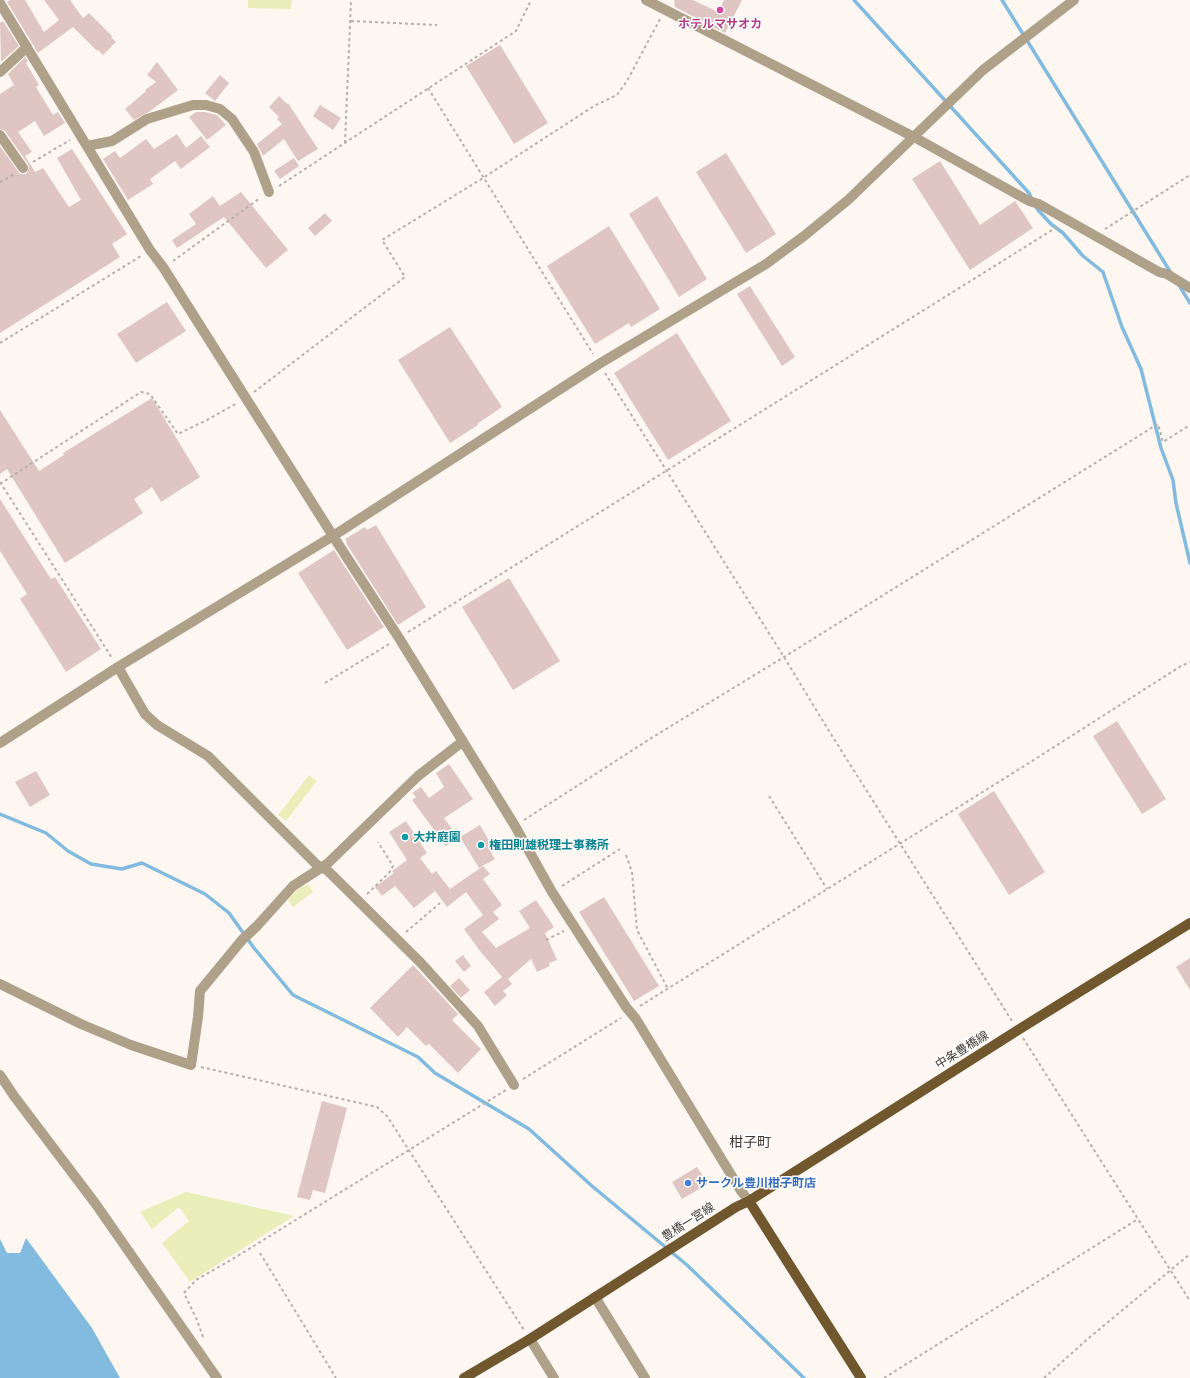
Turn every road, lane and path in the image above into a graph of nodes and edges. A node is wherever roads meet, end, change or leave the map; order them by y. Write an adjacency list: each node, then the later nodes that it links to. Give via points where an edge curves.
1 (351, 0): 7 (path)
2 (531, 0): 11 (path, via 516,31)
3 (646, 0): 6 (street)
4 (1074, 0): 14 (street, via 983,70)
5 (0, 3): 9 (street)
6 (665, 10): 14 (street); 19 (path, via 618,95 594,106)
7 (350, 21): 8 (path); 15 (path)
8 (438, 24)
9 (27, 47): 10 (street); 12 (street)
10 (0, 72)
11 (428, 88): 15 (path); 19 (path)
12 (80, 134): 16 (street); 17 (path)
13 (0, 135): 17 (street)
14 (914, 137): 23 (street); 28 (street, via 848,200 766,264)
15 (345, 143): 21 (path)
16 (87, 146): 21 (street, via 112,141 147,119 193,105 206,105 220,109 232,119 254,152); 24 (street)
17 (23, 168): 20 (path)
18 (1190, 175): 23 (path)
19 (483, 178): 28 (path); 29 (path, via 382,240 405,278)
20 (0, 182)
21 (269, 192): 25 (path)
22 (1054, 229): 31 (path)
23 (1095, 235): 26 (street)
24 (150, 250): 25 (street); 27 (path)
25 (163, 267): 29 (street)
26 (1190, 288)
27 (0, 343)
28 (599, 364): 31 (path); 33 (street)
29 (246, 398): 32 (path, via 178,434 150,394 140,392); 33 (street)
30 (1190, 425): 35 (path, via 1163,442 1158,424)
31 (667, 470): 34 (path); 35 (path)
32 (0, 483): 37 (path)
33 (333, 536): 34 (street); 37 (street)
34 (399, 638): 38 (path); 40 (street)
35 (784, 657): 42 (path); 44 (path)
36 (1190, 662): 44 (path)
37 (118, 667): 39 (street); 47 (street, via 145,714 153,722 208,756)
38 (325, 683)
39 (0, 742)
40 (462, 742): 42 (street); 47 (street, via 418,776)
41 (769, 796): 48 (path)
42 (515, 826): 49 (street)
43 (378, 842): 50 (path, via 393,866)
44 (900, 843): 48 (path); 59 (path)
45 (620, 849): 49 (path)
46 (626, 855): 57 (path, via 632,872 637,930)
47 (322, 867): 60 (street, via 293,886 242,940 200,991); 62 (street, via 420,962 478,1026)
48 (827, 889): 57 (path)
49 (552, 892): 53 (street)
50 (364, 896)
51 (440, 903): 54 (path)
52 (1190, 922): 59 (main road, 中条豊橋線)
53 (574, 926): 55 (path); 58 (street)
54 (404, 934)
55 (546, 940)
56 (0, 984): 60 (street, via 81,1024 131,1045)
57 (668, 989): 58 (path)
58 (630, 1012): 62 (path); 64 (street)
59 (1018, 1030): 64 (main road, 中条豊橋線); 65 (path)
60 (191, 1065): 63 (path, via 377,1107 387,1116)
61 (0, 1075): 73 (street, via 95,1203)
62 (514, 1085): 63 (path)
63 (409, 1151): 71 (path); 72 (path, via 196,1280 184,1294)
64 (749, 1201): 69 (main road, 豊橋一宮線); 78 (main road)
65 (1138, 1219): 68 (path); 79 (path)
66 (260, 1253): 74 (path)
67 (1190, 1254): 68 (path)
68 (1170, 1270): 70 (path); 80 (path)
69 (595, 1297): 71 (main road, 豊橋一宮線); 77 (street)
70 (1190, 1301)
71 (530, 1339): 75 (main road, 豊橋一宮線); 76 (street)
72 (204, 1341)
73 (217, 1378)
74 (336, 1378)
75 (464, 1378)
76 (554, 1378)
77 (645, 1378)
78 (861, 1378)
79 (884, 1378)
80 (1044, 1378)

